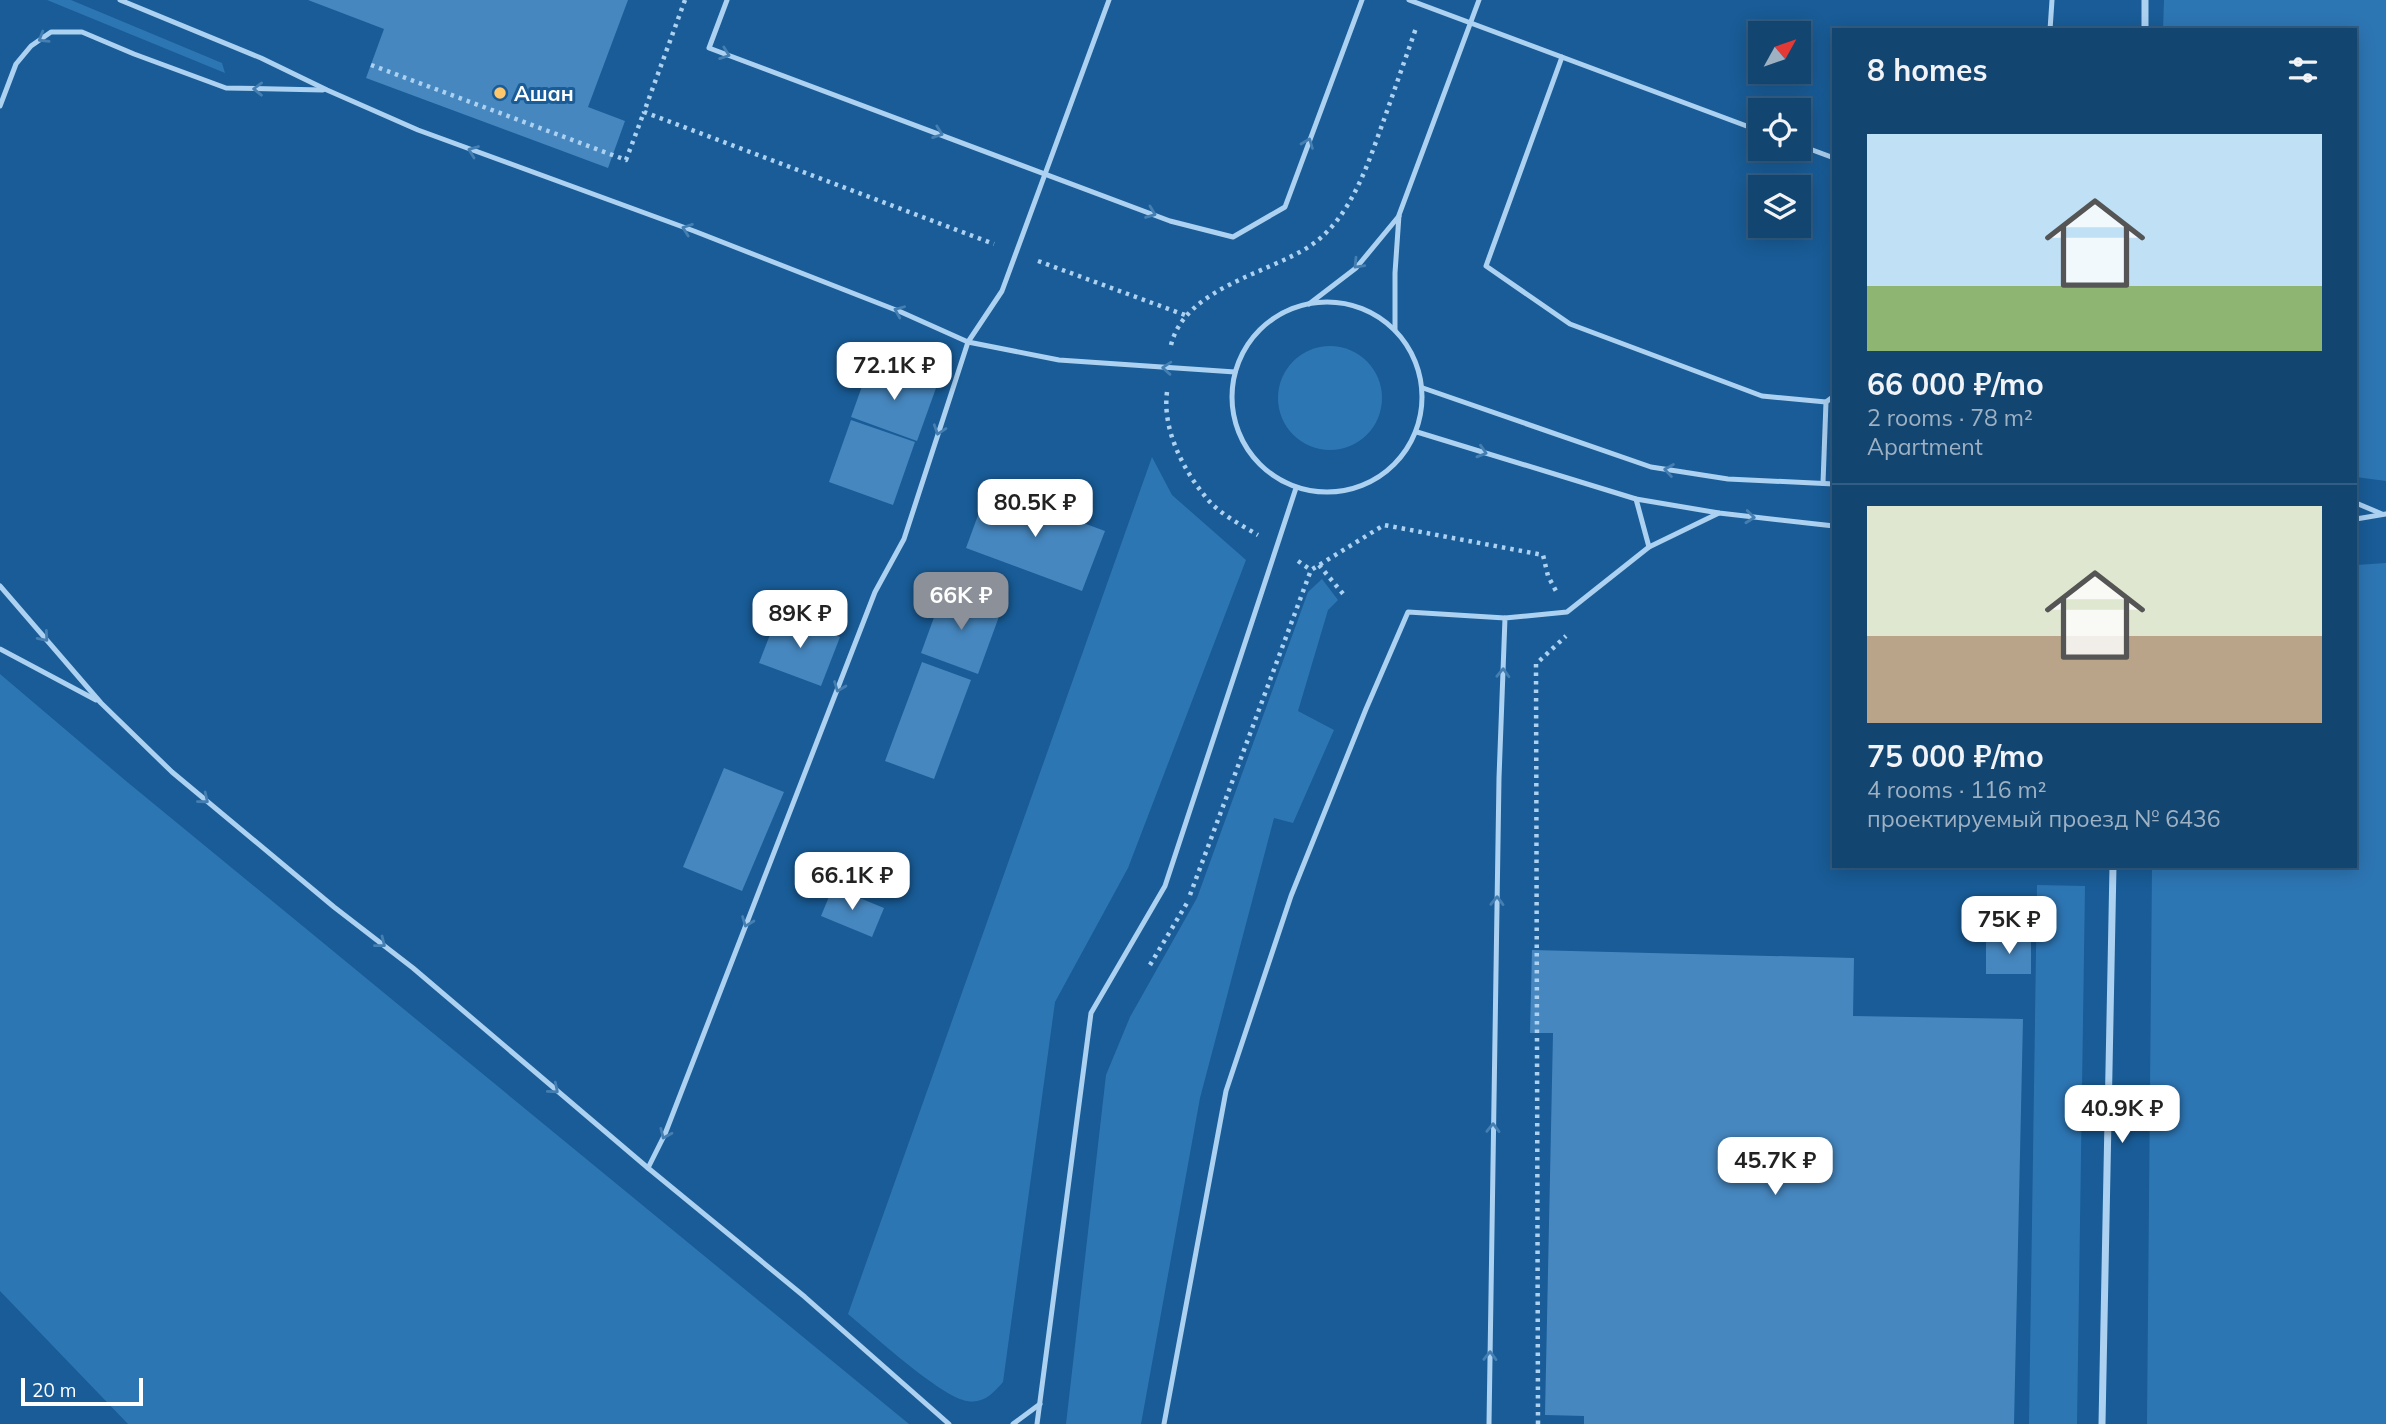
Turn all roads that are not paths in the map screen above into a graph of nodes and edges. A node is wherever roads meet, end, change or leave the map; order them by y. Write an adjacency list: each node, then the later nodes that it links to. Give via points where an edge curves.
1 (120, 0): 13 (lane)
2 (727, 0): 18 (lane, one-way to 18, via 709,48)
3 (1109, 0): 18 (lane)
4 (1362, 0): 18 (lane, one-way to 4, via 1170,221 1233,237 1284,207)
5 (1409, 0): 9 (lane)
6 (1479, 0): 9 (lane)
7 (2052, 0): 10 (lane)
8 (2145, 0): 11 (street)
9 (1470, 23): 12 (lane); 19 (lane)
10 (2050, 28)
11 (2145, 28)
12 (1562, 57): 15 (lane); 26 (lane, via 1486,266 1570,324 1762,396)
13 (327, 90): 14 (lane, one-way to 14, via 226,88 82,32 51,32 16,64); 22 (lane, one-way to 13, via 694,231 418,130)
14 (0, 106)
15 (1748, 127)
16 (1811, 149): 17 (lane)
17 (1832, 157)
18 (1045, 173): 22 (lane, via 1002,291)
19 (1399, 215): 20 (lane, one-way to 20, via 1356,268); 21 (lane)
20 (1309, 304): 21 (lane, via 1350,305 1370,312); 23 (lane, via 1284,312 1262,327)
21 (1395, 330): 24 (lane, via 1414,357)
22 (968, 342): 23 (lane, one-way to 22, via 1059,360); 43 (lane, one-way to 43, via 904,539 876,592 670,1122)
23 (1235, 372): 30 (lane, via 1232,400 1241,437 1271,474)
24 (1423, 388): 27 (lane); 28 (lane, one-way to 24, via 1728,480 1651,467)
25 (1832, 398): 26 (lane)
26 (1826, 402): 28 (lane)
27 (1416, 432): 30 (lane, via 1402,457 1380,477 1354,489 1325,493); 31 (lane, one-way to 31)
28 (1823, 483): 29 (lane)
29 (1832, 484)
30 (1296, 488): 44 (lane, via 1165,886 1091,1013)
31 (1636, 499): 33 (lane); 37 (lane)
32 (2357, 503): 34 (lane)
33 (1719, 513): 36 (lane, one-way to 36); 37 (lane)
34 (2384, 514): 35 (lane)
35 (2357, 519)
36 (1832, 526)
37 (1649, 547): 39 (lane, via 1567,612)
38 (0, 586): 41 (lane, one-way to 41)
39 (1505, 618): 48 (lane, via 1408,612 1366,709 1291,896 1226,1091); 49 (lane, one-way to 39)
40 (0, 649): 41 (lane)
41 (101, 703): 43 (lane, one-way to 43, via 172,772)
42 (2113, 868): 50 (street)
43 (648, 1168): 45 (lane)
44 (1040, 1404): 46 (lane); 47 (lane)
45 (949, 1424)
46 (1013, 1424)
47 (1037, 1424)
48 (1164, 1424)
49 (1489, 1424)
50 (2102, 1424)

